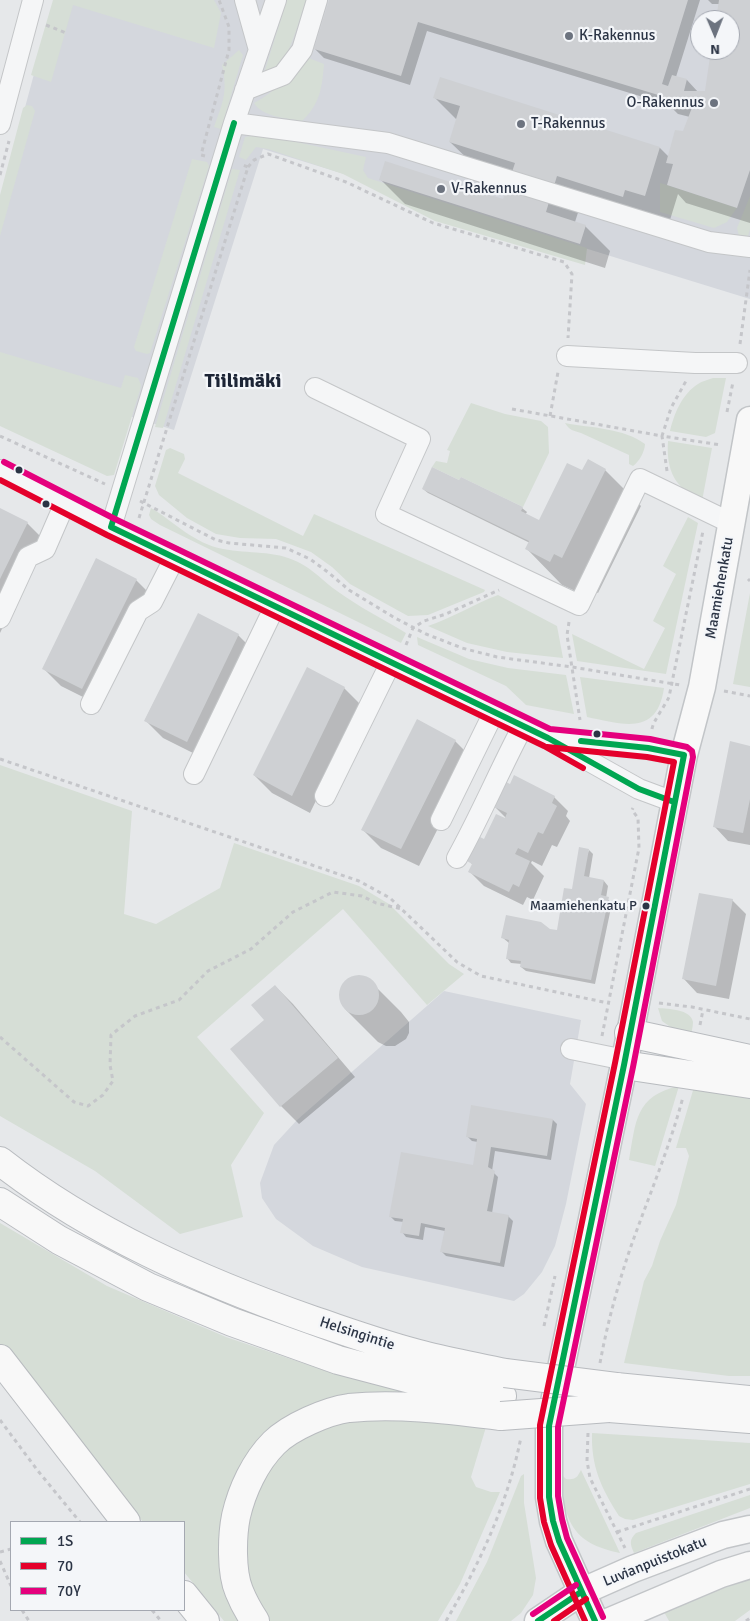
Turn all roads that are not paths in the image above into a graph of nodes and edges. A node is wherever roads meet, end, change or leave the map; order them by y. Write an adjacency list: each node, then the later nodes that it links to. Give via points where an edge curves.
1 (33, 0): 8 (street)
2 (245, 0): 5 (street)
3 (276, 0): 5 (street)
4 (317, 0): 6 (street, via 302,50 283,75)
5 (258, 50): 6 (street)
6 (245, 90): 7 (street)
7 (234, 123): 9 (street, via 388,143 709,242); 17 (street)
8 (0, 124)
9 (750, 247)
10 (567, 356): 11 (street)
11 (737, 363)
12 (315, 388): 16 (street, via 420,439 386,514 579,605 640,479)
13 (738, 419): 16 (main road, Maamiehenkatu)
14 (0, 470): 15 (street)
15 (65, 503): 17 (street); 20 (street, via 45,548 28,558)
16 (732, 524): 26 (main road, Maamiehenkatu, via 702,687)
17 (111, 527): 18 (street)
18 (174, 557): 19 (street); 22 (street, via 152,602 138,611)
19 (275, 606): 21 (street); 27 (street)
20 (0, 618)
21 (391, 662): 23 (street); 28 (street)
22 (90, 704)
23 (494, 712): 24 (street); 30 (street)
24 (523, 726): 25 (street); 31 (street)
25 (548, 738): 26 (street); 29 (street, via 639,789)
26 (684, 754): 29 (main road, Maamiehenkatu)
27 (194, 774)
28 (325, 796)
29 (674, 802): 32 (main road)
30 (441, 820)
31 (457, 858)
32 (629, 1033): 34 (highway); 35 (main road)
33 (571, 1049): 35 (street)
34 (750, 1059)
35 (624, 1063): 36 (highway); 45 (main road, via 549,1426 549,1497 553,1521)
36 (750, 1084)
37 (0, 1160): 40 (highway, Helsingintie, via 77,1214 163,1260 248,1297 423,1355)
38 (0, 1202): 40 (highway, Helsingintie, via 59,1240 148,1287 232,1322 338,1360 418,1381)
39 (0, 1359): 42 (highway)
40 (502, 1395): 41 (highway, Helsingintie, bridge, via 608,1388); 48 (highway, via 429,1408 348,1408 320,1415 274,1442 240,1496 234,1526 233,1557 238,1590)
41 (748, 1405)
42 (125, 1521)
43 (750, 1529): 45 (main road, Luvianpuistokatu, via 723,1535 633,1568)
44 (750, 1565): 51 (main road)
45 (581, 1592): 49 (main road, Luvianpuistokatu); 50 (main road)
46 (185, 1596): 47 (highway)
47 (205, 1621)
48 (255, 1621)
49 (538, 1621)
50 (595, 1621)
51 (610, 1621)

